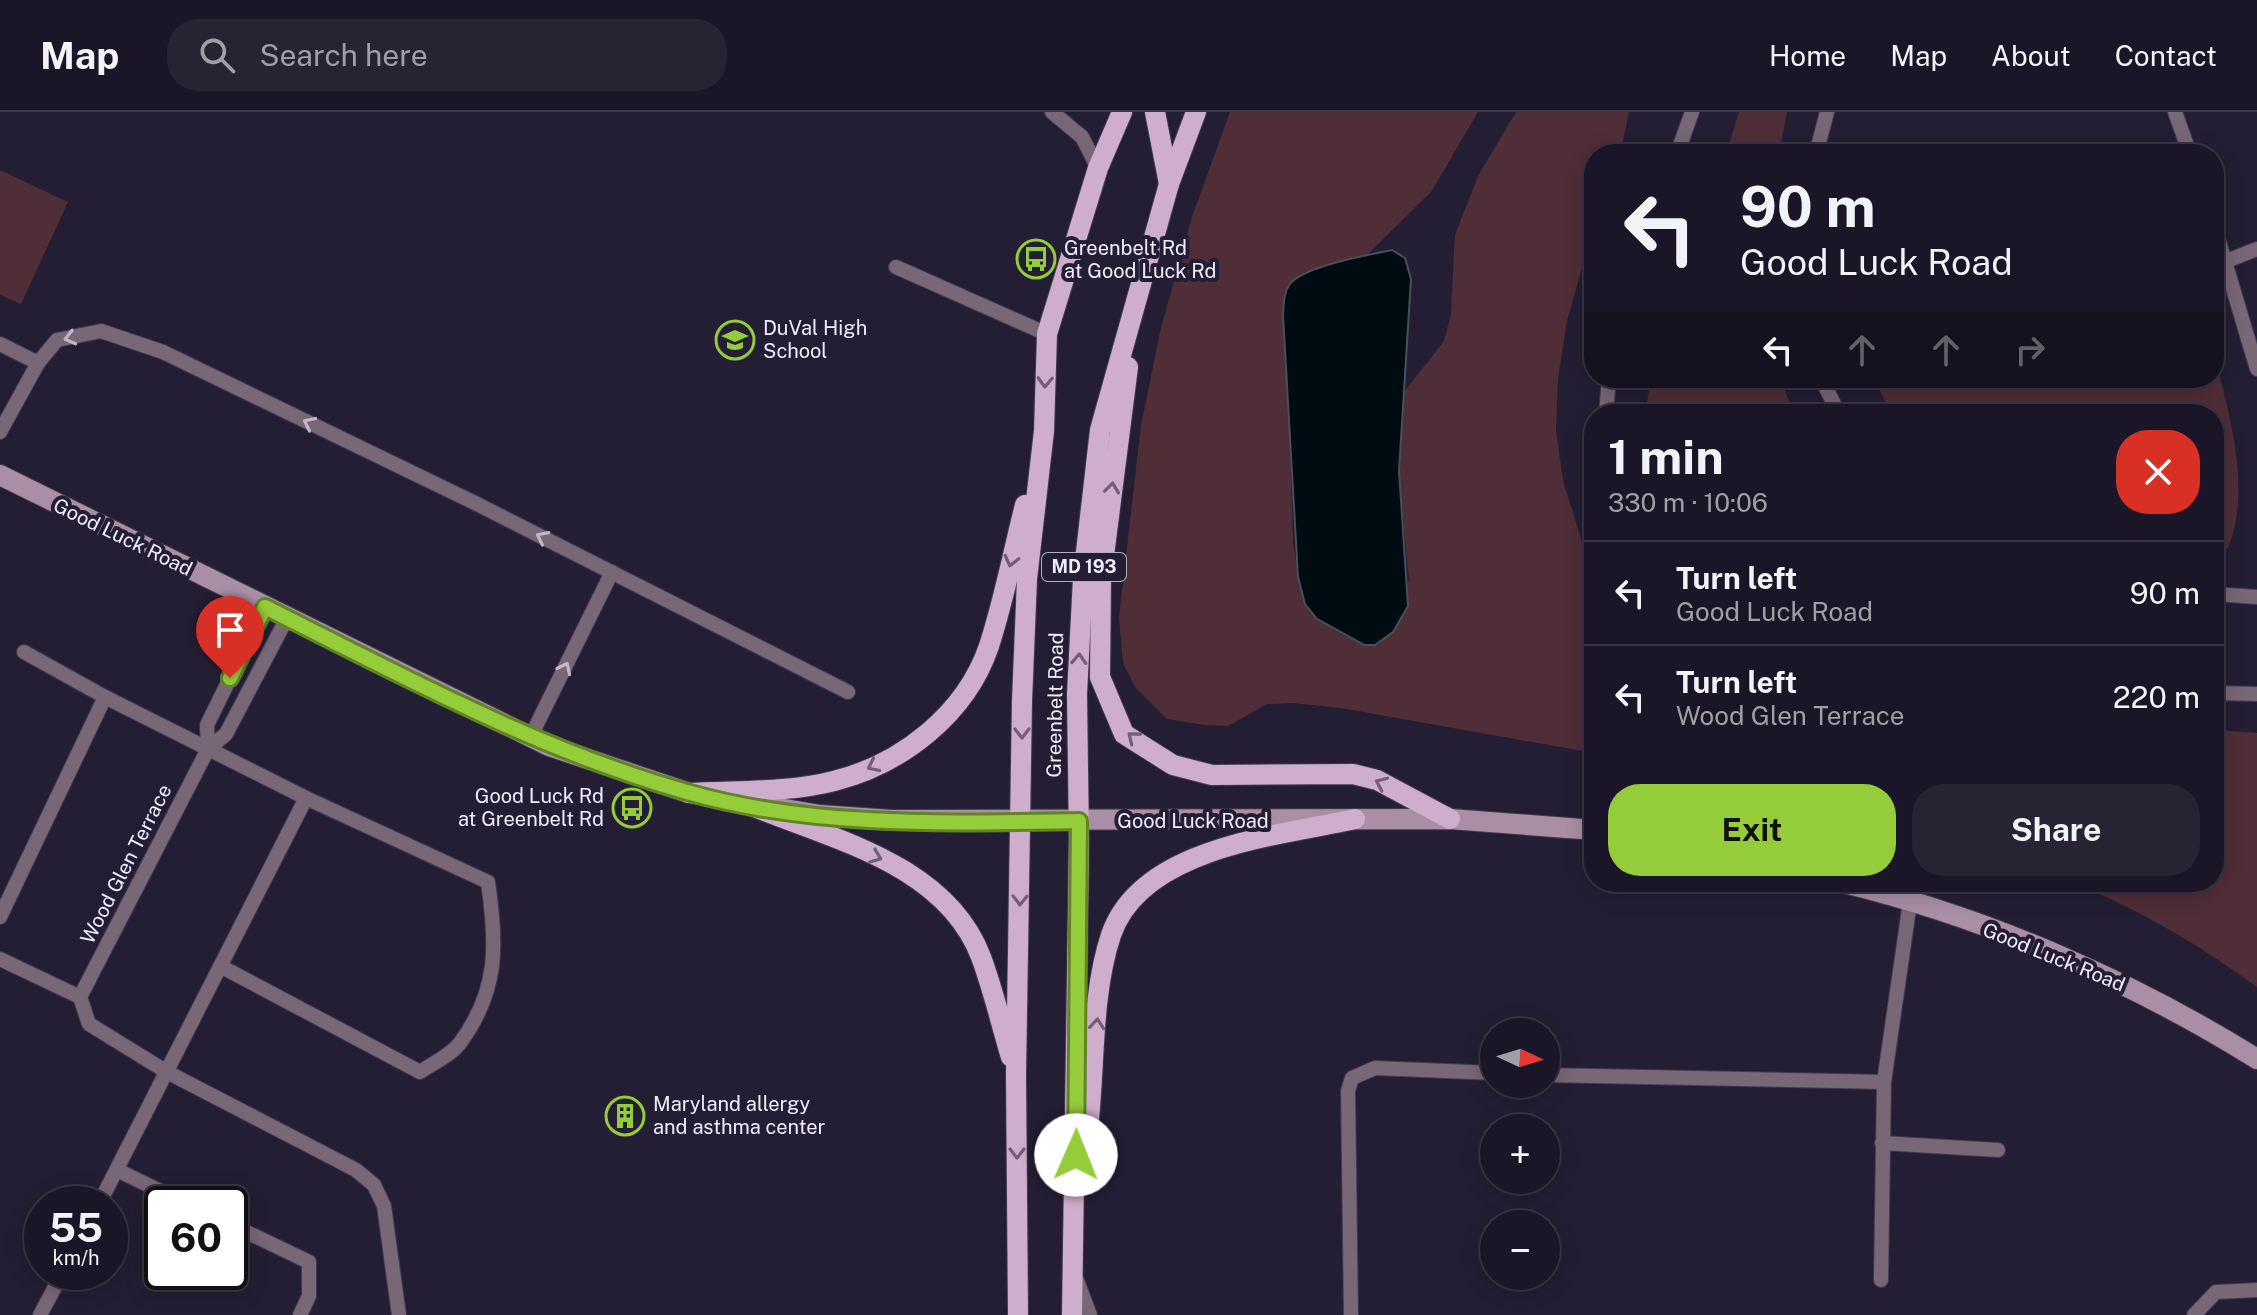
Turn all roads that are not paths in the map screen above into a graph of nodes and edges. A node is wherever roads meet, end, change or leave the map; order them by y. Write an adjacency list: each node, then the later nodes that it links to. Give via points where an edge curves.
1 (1052, 112): 11 (lane, via 1082,137)
2 (1122, 112): 11 (main road, Greenbelt Road / MD 193)
3 (1155, 112): 12 (main road)
4 (1196, 112): 12 (main road, Greenbelt Road / MD 193)
5 (1692, 112): 8 (lane)
6 (1827, 112): 9 (lane)
7 (2175, 112): 10 (lane)
8 (1681, 144)
9 (1819, 144)
10 (2186, 144)
11 (1098, 168): 18 (main road, Greenbelt Road / MD 193)
12 (1169, 184): 17 (main road, Greenbelt Road / MD 193)
13 (2257, 249): 14 (lane)
14 (2224, 262)
15 (896, 267): 18 (lane)
16 (2224, 275): 21 (lane)
17 (1131, 317): 41 (main road, one-way to 17, via 1377,780 1353,774 1212,775 1173,765 1124,734 1100,677 1101,579); 42 (main road, Greenbelt Road / MD 193, one-way to 17, via 1077,694 1083,578 1100,430)
18 (1047, 334): 22 (main road, Greenbelt Road / MD 193, one-way to 22)
19 (0, 344): 20 (lane)
20 (38, 363): 23 (lane); 25 (lane, one-way to 20, via 163,352 101,331 57,340)
21 (2257, 369)
22 (1044, 431): 37 (main road, one-way to 37, via 988,648 967,688 937,726 915,745 835,781); 43 (main road, Greenbelt Road / MD 193, one-way to 43, via 1027,579)
23 (0, 432)
24 (0, 475): 28 (main road, Good Luck Road)
25 (612, 572): 31 (lane); 35 (lane, one-way to 25)
26 (2224, 595): 27 (lane)
27 (2257, 597)
28 (265, 607): 29 (main road, Good Luck Road); 36 (lane, Wood Glen Terrace, via 207,725)
29 (287, 618): 35 (main road, Good Luck Road); 36 (lane, Wood Glen Terrace, via 226,734)
30 (24, 652): 34 (lane)
31 (848, 692)
32 (2224, 693): 33 (lane)
33 (2257, 694)
34 (105, 697): 36 (lane); 48 (lane)
35 (530, 738): 37 (main road, Good Luck Road)
36 (208, 749): 38 (lane); 51 (lane, Wood Glen Terrace)
37 (689, 793): 39 (main road, Good Luck Road)
38 (306, 798): 50 (lane); 50 (lane, via 488,882 495,932 491,986 458,1045 420,1072)
39 (752, 806): 43 (main road, Good Luck Road, via 863,818); 55 (main road, one-way to 55, via 902,867 951,908 980,955)
40 (1355, 819): 41 (main road, Good Luck Road); 42 (main road, Good Luck Road); 64 (main road, one-way to 40, via 1098,1005 1111,935 1125,905 1161,875 1209,850)
41 (1450, 819): 44 (main road, Good Luck Road)
42 (1079, 821): 43 (main road, Good Luck Road); 64 (main road, Greenbelt Road / MD 193)
43 (1022, 822): 55 (main road, Greenbelt Road / MD 193, one-way to 55)
44 (1584, 829)
45 (1875, 892): 47 (main road, Good Luck Road)
46 (1914, 892): 47 (lane)
47 (1910, 902): 52 (main road, Good Luck Road, via 2126,985); 57 (lane)
48 (0, 917)
49 (0, 959): 51 (lane)
50 (222, 967): 53 (lane)
51 (80, 997): 53 (lane, via 89,1024)
52 (2257, 1059)
53 (167, 1072): 60 (lane); 70 (lane, via 356,1170 374,1185 384,1206)
54 (1480, 1072): 74 (lane, via 1375,1068 1352,1078)
55 (1016, 1075): 71 (main road, Greenbelt Road / MD 193, one-way to 71)
56 (1560, 1075): 57 (lane)
57 (1884, 1082): 58 (lane)
58 (1882, 1143): 59 (lane); 65 (lane)
59 (1998, 1150)
60 (117, 1170): 61 (lane); 62 (lane)
61 (109, 1186)
62 (150, 1186)
63 (248, 1233): 69 (lane, via 309,1262 309,1296)
64 (1074, 1269): 72 (main road, Greenbelt Road / MD 193); 73 (lane)
65 (1881, 1280)
66 (53, 1290): 68 (lane)
67 (2257, 1290): 75 (lane, via 2216,1292)
68 (40, 1315)
69 (300, 1315)
70 (399, 1315)
71 (1018, 1315)
72 (1072, 1315)
73 (1090, 1315)
74 (1351, 1315)
75 (2194, 1315)

